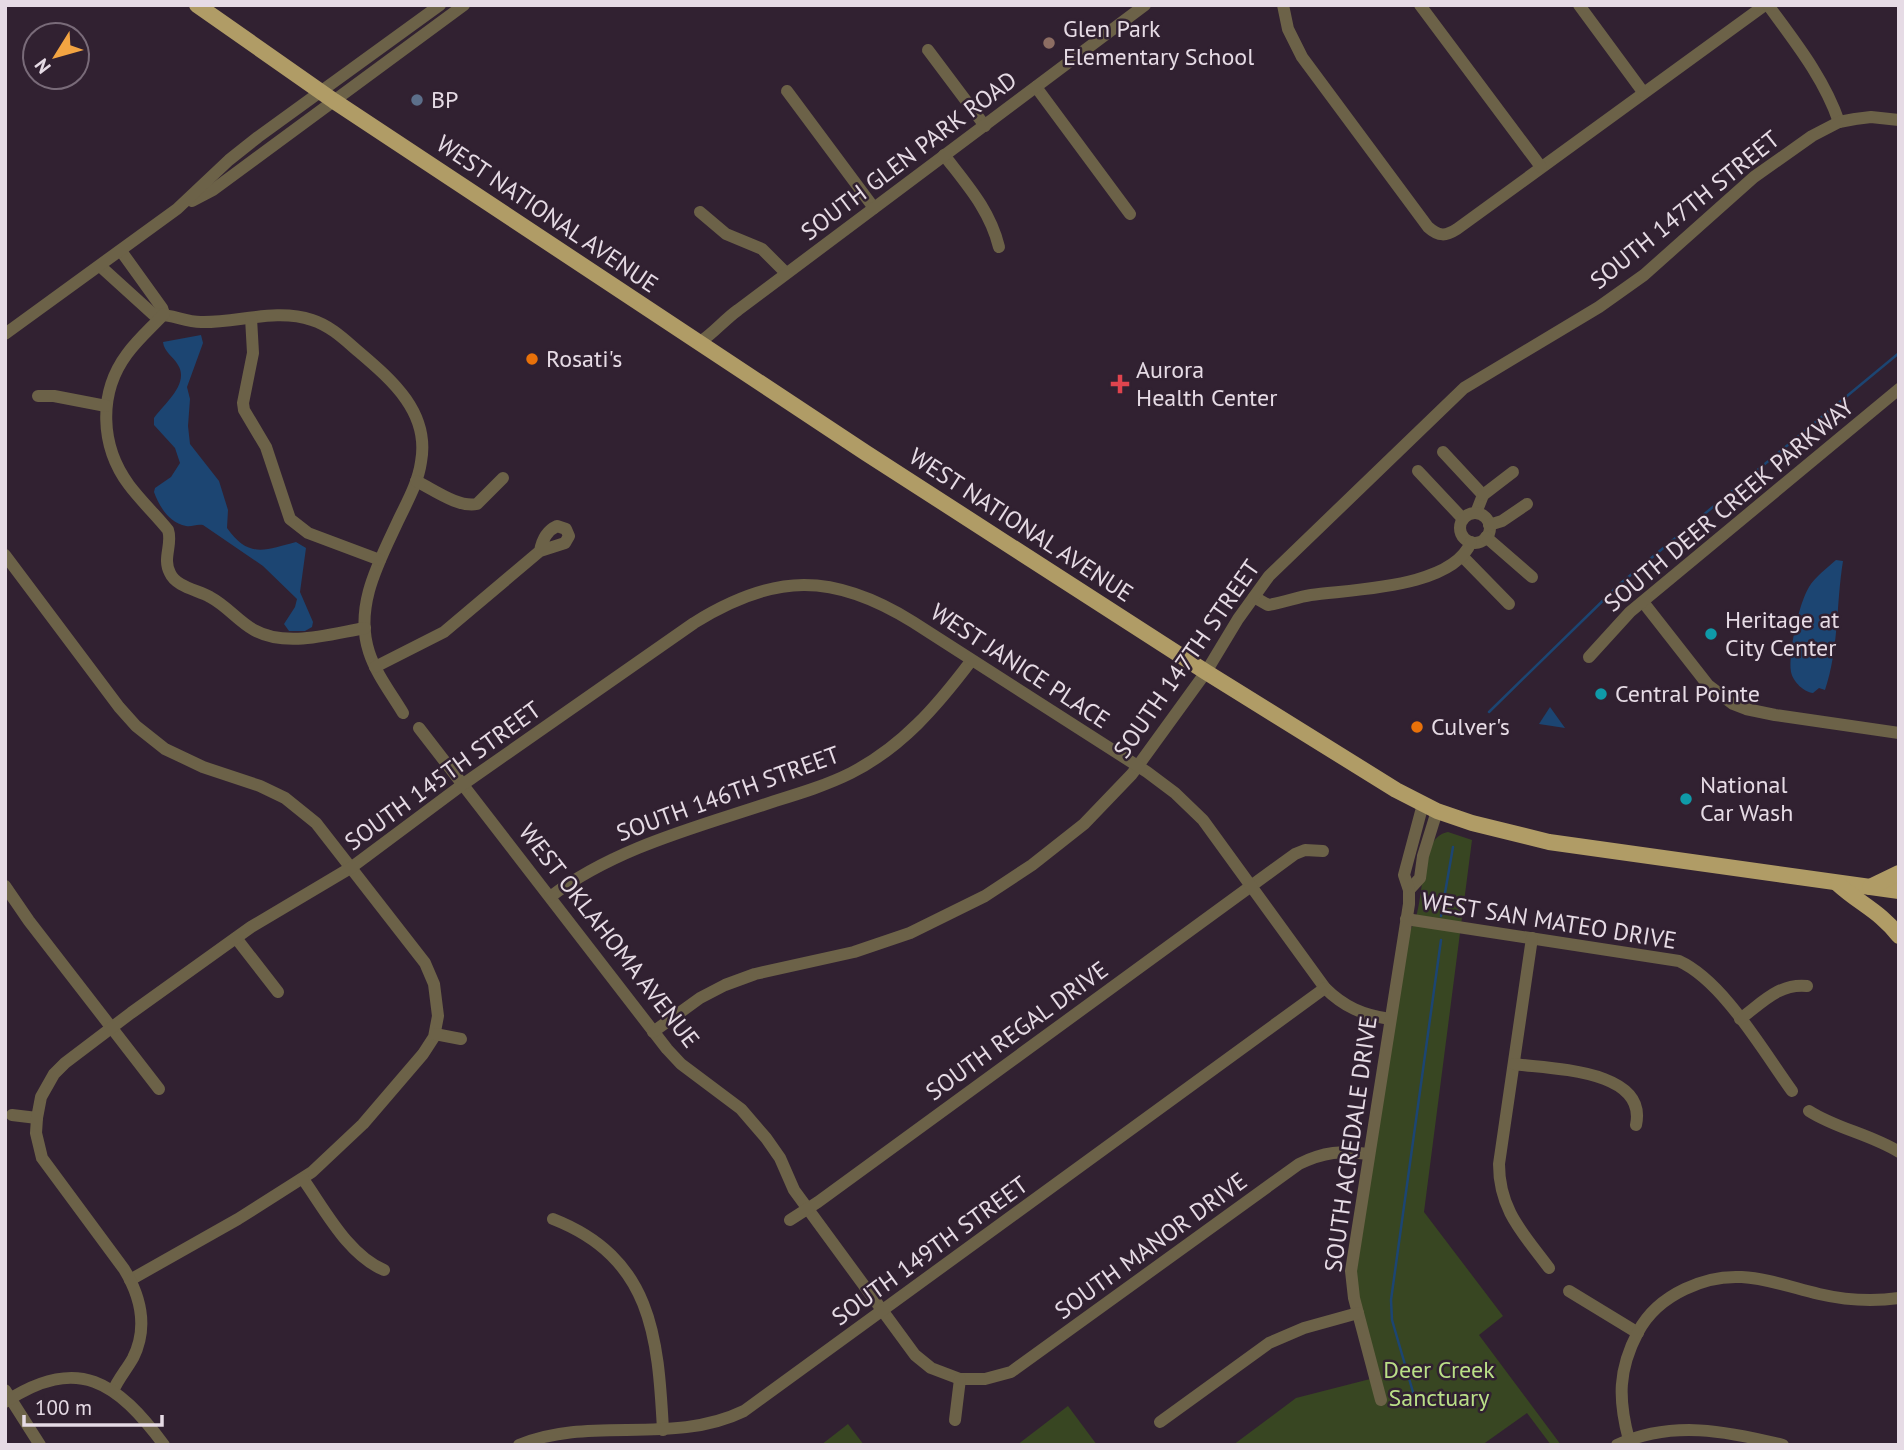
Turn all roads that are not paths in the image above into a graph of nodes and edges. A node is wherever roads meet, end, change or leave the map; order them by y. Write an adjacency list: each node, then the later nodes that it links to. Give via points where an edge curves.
1 (197, 5): 13 (main road, WEST NATIONAL AVENUE)
2 (440, 5): 13 (street)
3 (464, 5): 13 (street)
4 (1145, 5): 10 (street, SOUTH GLEN PARK ROAD)
5 (1283, 5): 18 (street, via 1288,29 1302,57 1434,233 1457,229)
6 (1420, 5): 18 (street)
7 (1579, 5): 12 (street)
8 (1766, 5): 12 (street); 15 (street, via 1820,79)
9 (928, 50): 16 (street)
10 (1035, 87): 16 (street, SOUTH GLEN PARK ROAD); 21 (street)
11 (787, 91): 19 (street)
12 (1643, 92): 18 (street)
13 (328, 97): 23 (street, via 213,190 177,209); 29 (main road, WEST NATIONAL AVENUE)
14 (1899, 120): 15 (street, via 1871,117)
15 (1839, 122): 50 (street, SOUTH 147TH STREET, via 1754,177 1644,275 1599,307 1464,388 1269,576)
16 (985, 125): 17 (street, SOUTH GLEN PARK ROAD)
17 (944, 155): 19 (street, SOUTH GLEN PARK ROAD); 22 (street, via 994,226)
18 (1541, 166)
19 (874, 208): 25 (street, SOUTH GLEN PARK ROAD)
20 (700, 212): 25 (street, via 726,234 762,249)
21 (1130, 214)
22 (999, 247)
23 (121, 251): 24 (street); 26 (street)
24 (100, 266): 26 (street, via 154,315); 28 (street)
25 (786, 274): 29 (street, SOUTH GLEN PARK ROAD)
26 (164, 314): 27 (street, via 200,322); 32 (street, via 126,355)
27 (251, 318): 37 (street, via 281,315 317,322 388,377 416,417 422,452); 47 (street, via 253,353 244,410 269,456 286,512 308,533)
28 (5, 334)
29 (700, 342): 57 (main road, WEST NATIONAL AVENUE)
30 (1899, 388): 51 (street, SOUTH DEER CREEK PARKWAY)
31 (38, 396): 32 (street)
32 (106, 407): 53 (street, via 107,433 118,467 170,535 166,554 173,578 271,636 296,639)
33 (1443, 452): 38 (street)
34 (1418, 471): 41 (street)
35 (1513, 472): 38 (street)
36 (503, 478): 37 (street, via 472,506)
37 (416, 481): 47 (street)
38 (1483, 495): 40 (street)
39 (1527, 505): 42 (street)
40 (1476, 513): 41 (street); 42 (street, via 1485,517)
41 (1463, 519): 43 (street, via 1461,533)
42 (1488, 531): 43 (street, via 1481,541); 48 (street)
43 (1471, 542): 46 (street)
44 (540, 551): 56 (street, via 444,632)
45 (5, 555): 65 (street, via 136,726 182,758 285,798 316,823)
46 (1463, 557): 50 (street, via 1428,576 1392,586 1268,604); 52 (street)
47 (380, 560): 53 (street, via 367,595)
48 (1532, 577)
49 (810, 585): 55 (street, WEST JANICE PLACE, via 844,589 876,601); 62 (street, SOUTH 145TH STREET, via 769,589 711,613)
50 (1254, 597): 57 (street, SOUTH 147TH STREET)
51 (1643, 602): 54 (street, SOUTH DEER CREEK PARKWAY); 60 (street, via 1708,685 1733,704 1775,715)
52 (1509, 604)
53 (365, 628): 56 (street)
54 (1589, 657)
55 (971, 661): 61 (street, WEST JANICE PLACE); 72 (street, SOUTH 146TH STREET, via 922,722 852,773 624,853)
56 (375, 667): 58 (street)
57 (1206, 672): 61 (street, SOUTH 147TH STREET); 63 (main road, WEST NATIONAL AVENUE)
58 (403, 712)
59 (419, 728): 62 (street, WEST OKLAHOMA AVENUE)
60 (1899, 733)
61 (1138, 766): 69 (street, WEST JANICE PLACE, via 1191,807); 83 (street, SOUTH 147TH STREET, via 1084,824 985,896 893,939 724,985)
62 (462, 785): 65 (street, SOUTH 145TH STREET); 72 (street, WEST OKLAHOMA AVENUE)
63 (1430, 808): 67 (main road, WEST NATIONAL AVENUE, via 1549,842); 73 (street, SOUTH ACREDALE DRIVE, via 1404,875 1409,890)
64 (1323, 851): 69 (street, SOUTH REGAL DRIVE, via 1301,851)
65 (352, 867): 75 (street, SOUTH 145TH STREET); 84 (street, via 429,972 437,998)
66 (1899, 873): 70 (main road)
67 (1838, 884): 70 (main road, WEST NATIONAL AVENUE); 74 (main road, via 1883,917)
68 (5, 886): 82 (street)
69 (1251, 886): 78 (street, WEST JANICE PLACE); 96 (street, SOUTH REGAL DRIVE)
70 (1867, 888): 71 (main road, WEST NATIONAL AVENUE)
71 (1899, 891)
72 (550, 897): 83 (street, WEST OKLAHOMA AVENUE)
73 (1406, 919): 76 (street, WEST SAN MATEO DRIVE); 80 (street, SOUTH ACREDALE DRIVE)
74 (1899, 936)
75 (236, 938): 79 (street); 82 (street, SOUTH 145TH STREET)
76 (1532, 938): 81 (street, WEST SAN MATEO DRIVE, via 1679,961 1712,983); 86 (street)
77 (1807, 986): 81 (street, via 1784,987)
78 (1325, 988): 80 (street, WEST JANICE PLACE, via 1358,1012); 104 (street, SOUTH 149TH STREET)
79 (278, 992)
80 (1390, 1019): 94 (street, SOUTH ACREDALE DRIVE)
81 (1740, 1019): 88 (street, WEST SAN MATEO DRIVE)
82 (111, 1028): 87 (street); 91 (street, SOUTH 145TH STREET, via 54,1074 41,1097)
83 (653, 1032): 96 (street, WEST OKLAHOMA AVENUE, via 681,1063 751,1119 780,1158)
84 (435, 1034): 85 (street); 95 (street, via 363,1124)
85 (461, 1039)
86 (1514, 1064): 92 (street, via 1588,1074 1619,1086 1634,1098); 99 (street, via 1500,1184 1512,1219)
87 (159, 1089)
88 (1792, 1091)
89 (1808, 1111): 93 (street, via 1836,1127)
90 (12, 1115): 91 (street)
91 (37, 1118): 101 (street, via 39,1147 49,1170)
92 (1636, 1125)
93 (1898, 1149)
94 (1368, 1154): 105 (street, SOUTH ACREDALE DRIVE, via 1351,1271); 107 (street, SOUTH MANOR DRIVE, via 1339,1151 1299,1164 1021,1366 985,1380)
95 (303, 1179): 100 (street, via 355,1249); 101 (street)
96 (807, 1209): 98 (street, SOUTH REGAL DRIVE); 104 (street, WEST OKLAHOMA AVENUE)
97 (553, 1219): 113 (street, via 575,1227 607,1250 639,1294 656,1341)
98 (790, 1220)
99 (1549, 1268)
100 (384, 1270)
101 (130, 1280): 108 (street, via 141,1312 140,1339)
102 (1569, 1292): 106 (street)
103 (1899, 1298): 106 (street, via 1853,1300 1759,1278 1721,1277 1678,1293 1656,1310)
104 (882, 1312): 107 (street, WEST OKLAHOMA AVENUE, via 922,1362); 113 (street, SOUTH 149TH STREET, via 744,1411 711,1424)
105 (1358, 1313): 110 (street, SOUTH ACREDALE DRIVE); 112 (street, via 1269,1343)
106 (1638, 1333): 114 (street, via 1620,1388)
107 (960, 1379): 111 (street)
108 (113, 1391): 109 (street, via 93,1381 63,1378); 116 (street, via 136,1410)
109 (7, 1397): 115 (street)
110 (1381, 1401)
111 (955, 1420)
112 (1160, 1422)
113 (663, 1430): 117 (street, SOUTH 149TH STREET, via 558,1434)
114 (1629, 1440): 118 (street); 119 (street, via 1698,1429)
115 (40, 1445)
116 (164, 1445)
117 (519, 1445)
118 (1617, 1445)
119 (1783, 1445)

